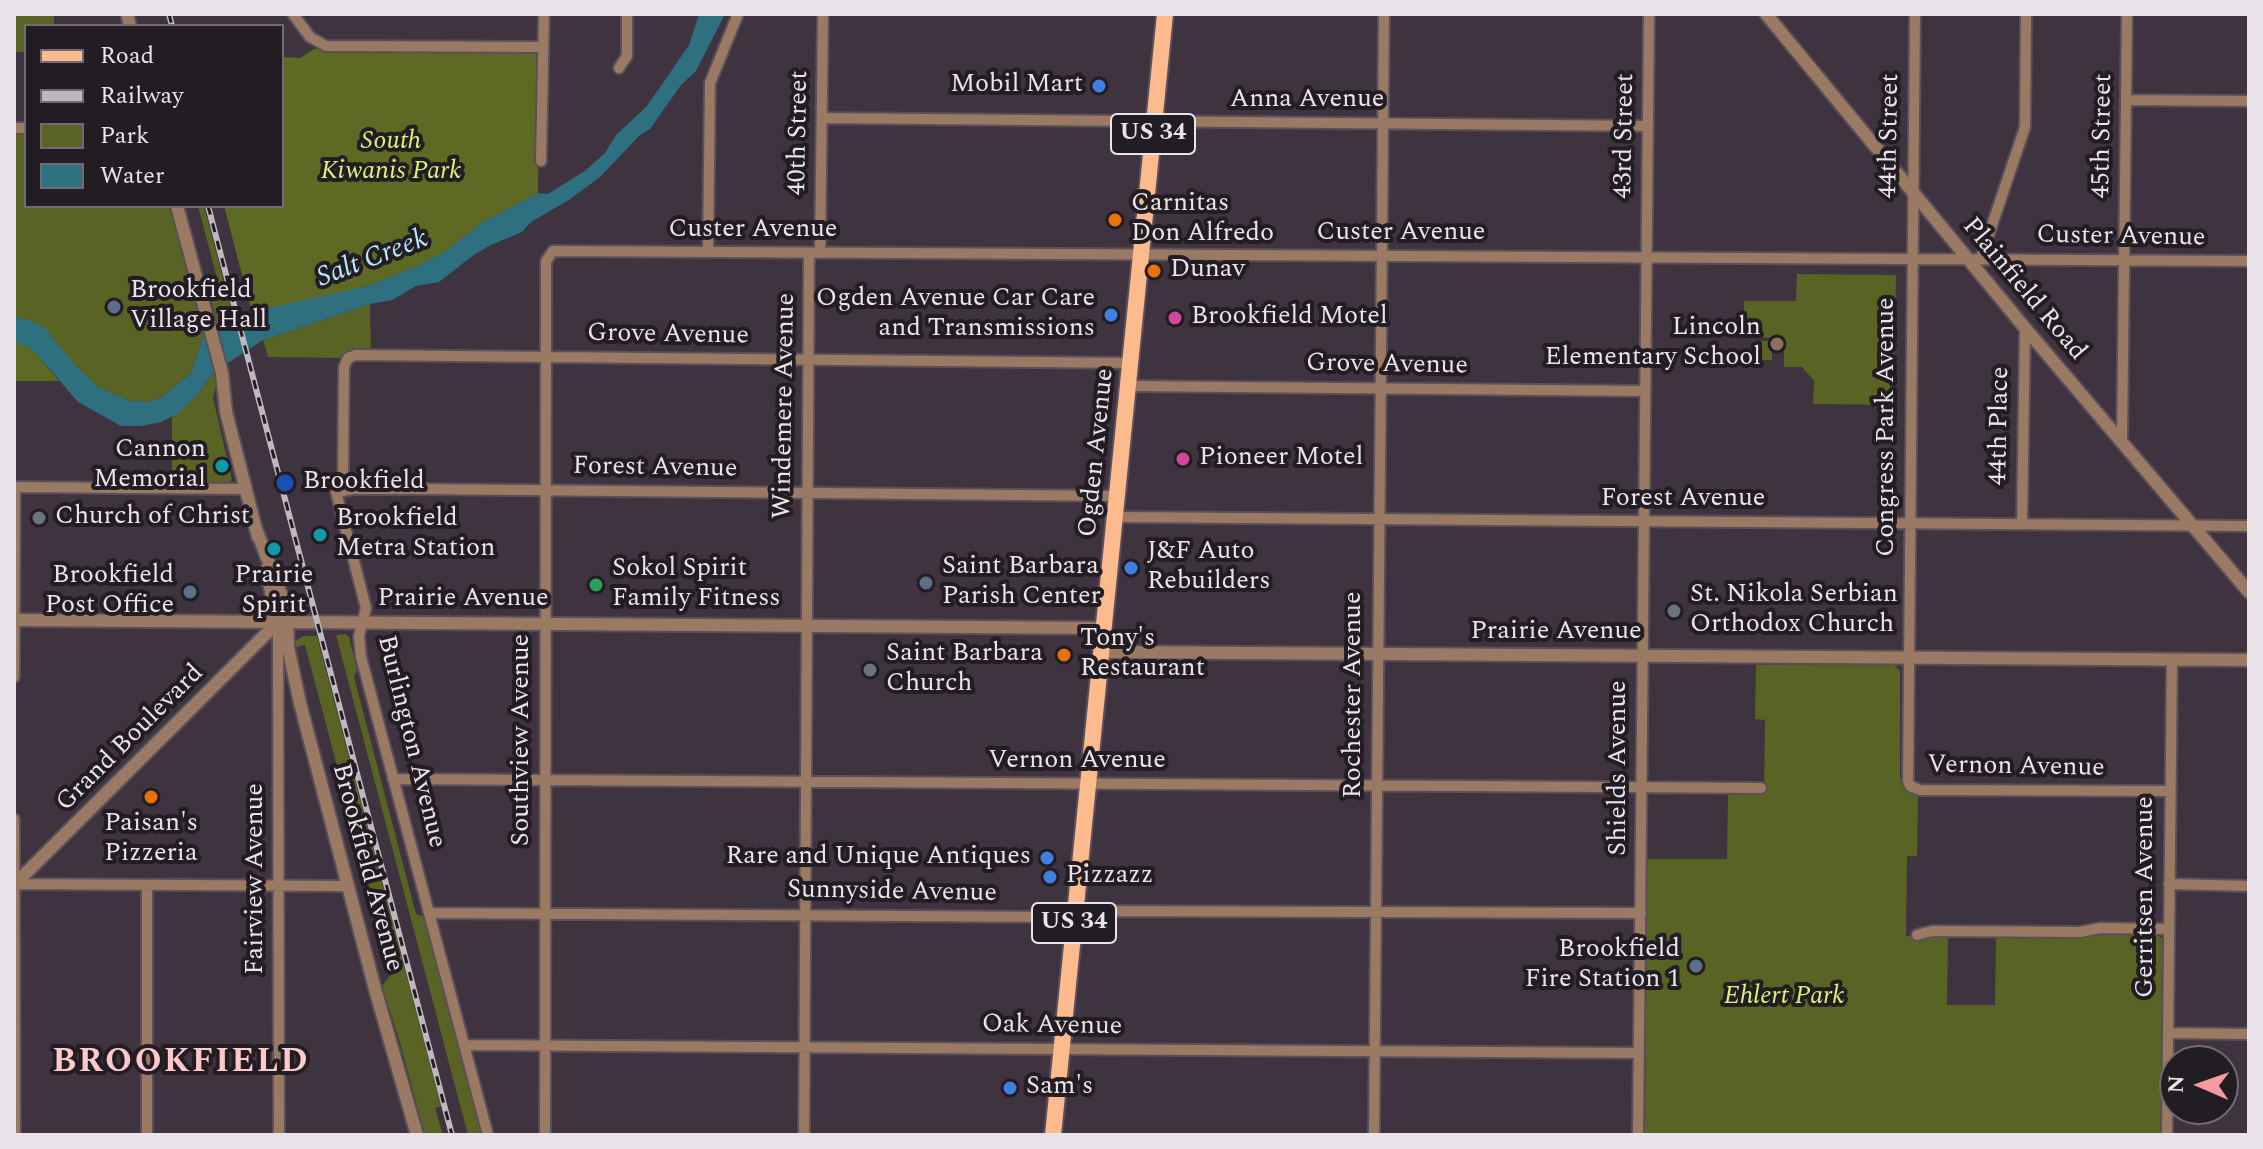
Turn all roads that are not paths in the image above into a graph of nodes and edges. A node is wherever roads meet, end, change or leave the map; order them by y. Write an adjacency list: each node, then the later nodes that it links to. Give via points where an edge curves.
1 (293, 14): 13 (street, via 310,37 326,46)
2 (544, 14): 13 (street)
3 (627, 14): 14 (street, via 627,56)
4 (738, 14): 25 (street, via 710,83)
5 (823, 14): 17 (street, 40th Street)
6 (1165, 14): 18 (main road, Ogden Avenue / US 34)
7 (1384, 14): 19 (street, Rochester Avenue)
8 (1649, 14): 20 (street, 43rd Street)
9 (1766, 14): 22 (street, Plainfield Road)
10 (1915, 14): 22 (street, 44th Street)
11 (2026, 14): 30 (street, via 2025,127)
12 (2127, 14): 15 (street, 45th Street)
13 (543, 47): 21 (street)
14 (619, 68)
15 (2126, 100): 16 (street); 32 (street, 45th Street)
16 (2249, 101)
17 (822, 118): 18 (street, Anna Avenue); 26 (street, 40th Street)
18 (1155, 122): 19 (street, Anna Avenue); 27 (main road, Ogden Avenue / US 34)
19 (1383, 123): 20 (street, Anna Avenue); 28 (street, Rochester Avenue)
20 (1648, 126): 29 (street, 43rd Street)
21 (541, 161)
22 (1913, 191): 30 (street, Plainfield Road); 31 (street, 44th Street)
23 (178, 208): 44 (street, Brookfield Avenue, via 222,373)
24 (553, 251): 25 (street, Custer Avenue); 35 (street, Southview Avenue, via 546,261)
25 (708, 252): 26 (street, Custer Avenue)
26 (815, 254): 27 (street, Custer Avenue); 37 (street, Windemere Avenue)
27 (1141, 255): 28 (street, Custer Avenue); 38 (main road, Ogden Avenue / US 34)
28 (1381, 255): 29 (street, Custer Avenue); 40 (street, Rochester Avenue)
29 (1646, 258): 31 (street, Custer Avenue); 41 (street, Shields Avenue)
30 (1975, 258): 31 (street, Custer Avenue); 32 (street, Custer Avenue); 34 (street, Plainfield Road)
31 (1911, 259): 52 (street, Congress Park Avenue)
32 (2125, 259): 33 (street, Custer Avenue); 42 (street)
33 (2249, 261)
34 (2025, 328): 42 (street, Plainfield Road); 53 (street, 44th Place)
35 (546, 357): 36 (street, Grove Avenue); 37 (street, Grove Avenue); 45 (street, Southview Avenue)
36 (348, 358): 46 (street, Burlington Avenue, via 343,477)
37 (808, 360): 38 (street, Grove Avenue); 47 (street, Windemere Avenue)
38 (1132, 363): 39 (main road, Ogden Avenue / US 34)
39 (1130, 386): 40 (street, Grove Avenue); 48 (main road, Ogden Avenue / US 34)
40 (1379, 388): 41 (street, Grove Avenue); 50 (street, Rochester Avenue)
41 (1644, 391): 51 (street, Shields Avenue)
42 (2122, 442): 54 (street, Plainfield Road)
43 (14, 487): 44 (street); 58 (street)
44 (245, 489): 57 (street, Brookfield Avenue)
45 (545, 490): 46 (street, Forest Avenue); 47 (street, Forest Avenue); 60 (street, Southview Avenue)
46 (336, 492): 59 (street, Burlington Avenue, via 366,608)
47 (807, 493): 48 (street, Forest Avenue); 61 (street, Windemere Avenue)
48 (1118, 496): 49 (main road, Ogden Avenue / US 34)
49 (1116, 517): 50 (street, Forest Avenue); 62 (main road, Ogden Avenue / US 34)
50 (1378, 520): 51 (street, Forest Avenue); 64 (street, Rochester Avenue)
51 (1644, 521): 52 (street, Forest Avenue); 65 (street, Shields Avenue)
52 (1909, 523): 53 (street, Forest Avenue); 66 (street, Congress Park Avenue)
53 (2022, 524): 54 (street, Forest Avenue)
54 (2193, 526): 55 (street, Forest Avenue); 56 (street, Plainfield Road)
55 (2249, 526)
56 (2249, 592)
57 (288, 619): 58 (street, Prairie Avenue); 59 (street, Prairie Avenue); 81 (street, Grand Boulevard); 83 (street, Fairview Avenue); 84 (street, Brookfield Avenue, via 297,689)
58 (14, 620): 69 (street)
59 (361, 622): 60 (street, Prairie Avenue); 70 (street, Burlington Avenue, via 361,657)
60 (545, 622): 61 (street, Prairie Avenue); 71 (street, Southview Avenue)
61 (806, 625): 62 (street, Prairie Avenue); 72 (street, Windemere Avenue)
62 (1104, 628): 63 (main road, Ogden Avenue / US 34)
63 (1102, 652): 64 (street, Prairie Avenue); 73 (main road, Ogden Avenue / US 34)
64 (1377, 654): 65 (street, Prairie Avenue); 74 (street, Rochester Avenue)
65 (1643, 655): 66 (street, Prairie Avenue); 76 (street, Shields Avenue)
66 (1908, 657): 67 (street, Prairie Avenue); 75 (street, Congress Park Avenue)
67 (2172, 660): 68 (street, Prairie Avenue); 78 (street, Gerritsen Avenue)
68 (2249, 660)
69 (14, 677)
70 (393, 779): 71 (street, Vernon Avenue); 87 (street, Burlington Avenue)
71 (545, 780): 72 (street, Vernon Avenue); 86 (street, Southview Avenue)
72 (806, 782): 73 (street, Vernon Avenue); 90 (street, Windemere Avenue)
73 (1088, 785): 74 (street, Vernon Avenue); 91 (main road, Ogden Avenue / US 34)
74 (1377, 785): 76 (street, Vernon Avenue); 88 (street, Rochester Avenue)
75 (1910, 786): 78 (street, Vernon Avenue)
76 (1642, 788): 77 (street, Vernon Avenue); 89 (street, Shields Avenue)
77 (1761, 788)
78 (2170, 791): 80 (street, Gerritsen Avenue)
79 (14, 819): 81 (street)
80 (2169, 884): 85 (street); 92 (street, Gerritsen Avenue)
81 (14, 885): 82 (street); 102 (street)
82 (147, 885): 83 (street); 103 (street)
83 (280, 885): 84 (street); 104 (street, Fairview Avenue)
84 (348, 886): 105 (street, Brookfield Avenue)
85 (2249, 886)
86 (545, 912): 87 (street, Sunnyside Avenue); 90 (street, Sunnyside Avenue); 97 (street, Southview Avenue)
87 (429, 913): 96 (street, Burlington Avenue)
88 (1377, 913): 89 (street, Sunnyside Avenue); 91 (street, Sunnyside Avenue); 100 (street, Rochester Avenue)
89 (1641, 913): 101 (street, Shields Avenue)
90 (805, 914): 91 (street, Sunnyside Avenue); 98 (street, Windemere Avenue)
91 (1075, 914): 99 (main road, Ogden Avenue / US 34)
92 (2168, 929): 93 (street); 94 (street, Gerritsen Avenue)
93 (1917, 935)
94 (2168, 1033): 95 (street); 112 (street, Gerritsen Avenue)
95 (2249, 1034)
96 (464, 1045): 97 (street, Oak Avenue); 106 (street, Burlington Avenue)
97 (544, 1046): 98 (street, Oak Avenue); 107 (street, Southview Avenue)
98 (804, 1047): 99 (street, Oak Avenue); 108 (street, Windemere Avenue)
99 (1061, 1049): 100 (street, Oak Avenue); 109 (main road, Ogden Avenue / US 34)
100 (1376, 1052): 101 (street, Oak Avenue); 110 (street, Rochester Avenue)
101 (1639, 1053): 111 (street, Shields Avenue)
102 (15, 1135)
103 (147, 1135)
104 (279, 1135)
105 (417, 1135)
106 (488, 1135)
107 (545, 1135)
108 (804, 1135)
109 (1053, 1135)
110 (1374, 1135)
111 (1638, 1135)
112 (2167, 1135)

